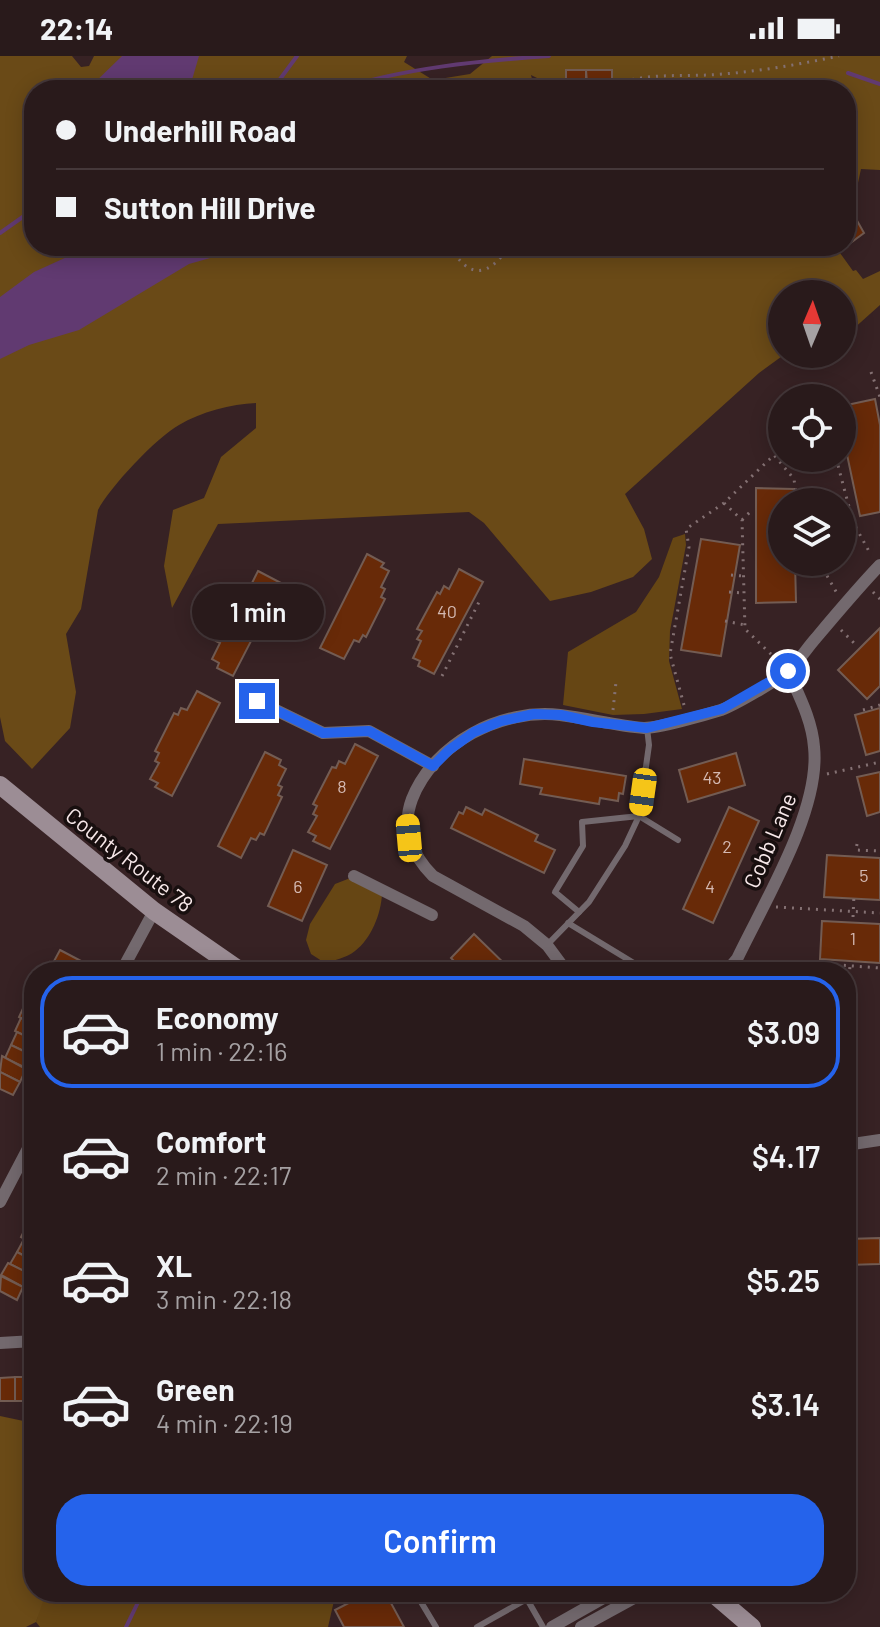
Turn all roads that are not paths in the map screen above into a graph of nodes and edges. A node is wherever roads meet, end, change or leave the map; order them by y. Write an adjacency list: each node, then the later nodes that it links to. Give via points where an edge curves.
1 (877, 562): 2 (street)
2 (788, 671): 4 (street, via 722,709); 19 (street, Cobb Lane, via 809,718 812,786 797,833)
3 (257, 701): 5 (street, via 323,733 369,731)
4 (647, 728): 5 (street, via 534,714 474,732); 7 (lane)
5 (433, 766): 14 (street, via 414,794 408,821 409,838 421,863 433,876 510,916)
6 (0, 785): 10 (street, County Route 78)
7 (639, 816): 8 (lane); 11 (lane, via 610,872); 11 (lane, via 582,822 583,846 555,892)
8 (678, 840)
9 (354, 876): 12 (street)
10 (154, 911): 15 (street); 16 (street, County Route 78)
11 (579, 912): 13 (lane)
12 (432, 915)
13 (568, 923): 14 (lane); 18 (lane)
14 (547, 945): 17 (street)
15 (126, 962)
16 (230, 962)
17 (560, 962)
18 (632, 962)
19 (734, 962)
20 (880, 1140): 21 (street)
21 (856, 1144)
22 (24, 1156): 23 (street)
23 (0, 1202)
24 (24, 1342): 25 (street)
25 (0, 1343)
26 (421, 1602): 32 (lane)
27 (514, 1602): 33 (lane)
28 (529, 1602): 34 (lane)
29 (596, 1602): 35 (street)
30 (627, 1602): 36 (street)
31 (723, 1602): 37 (street)
32 (436, 1627)
33 (477, 1627)
34 (543, 1627)
35 (552, 1627)
36 (581, 1627)
37 (752, 1627)

